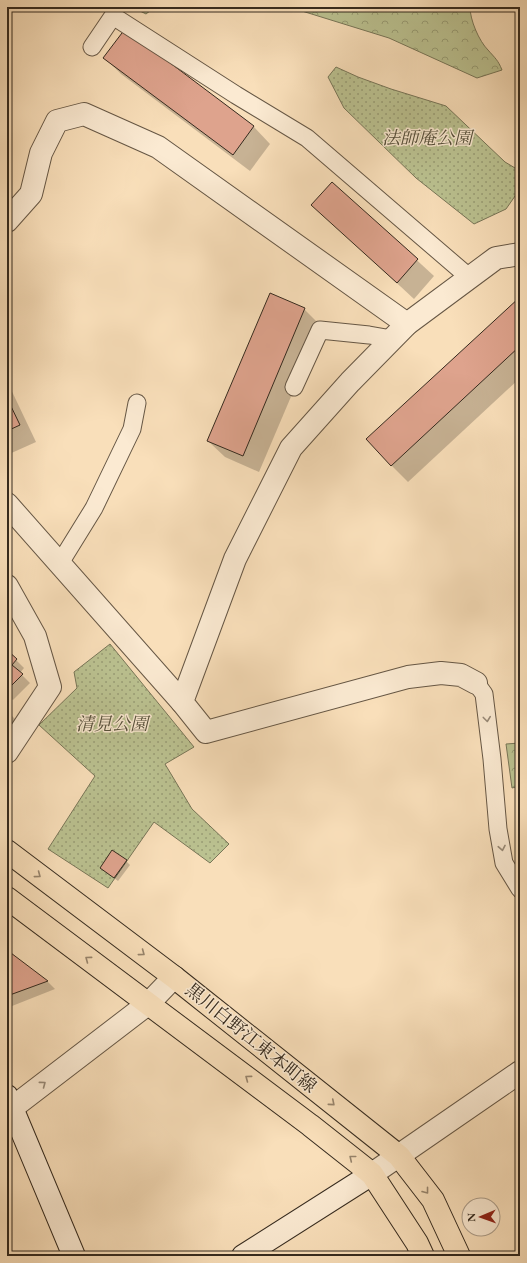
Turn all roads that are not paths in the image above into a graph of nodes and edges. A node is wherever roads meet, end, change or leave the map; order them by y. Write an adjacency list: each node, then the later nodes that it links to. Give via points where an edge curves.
1 (92, 47): 4 (lane, via 113,16 307,138)
2 (7, 221): 5 (street, via 31,194 41,153 57,121 84,114 158,147)
3 (520, 254): 4 (street, via 496,258)
4 (470, 278): 5 (street)
5 (407, 324): 6 (street)
6 (392, 340): 7 (lane, via 320,330); 13 (street, via 291,448 235,559)
7 (294, 387)
8 (137, 403): 10 (lane, via 132,429 97,501)
9 (7, 504): 10 (street)
10 (60, 563): 13 (street)
11 (7, 586): 14 (street, via 35,636 50,687)
12 (476, 683): 13 (street, via 461,675 441,673 408,677 206,732); 16 (lane, one-way to 16, via 484,694 504,863)
13 (182, 702)
14 (7, 752)
15 (7, 851): 18 (main road, 黒川白野江東本町線, one-way to 18)
16 (520, 890)
17 (7, 898): 19 (main road, 黒川白野江東本町線, one-way to 17)
18 (174, 977): 19 (street); 22 (main road, 黒川白野江東本町線, one-way to 22)
19 (149, 1003): 21 (street, one-way to 19); 23 (main road, 黒川白野江東本町線, one-way to 19)
20 (520, 1072): 22 (street)
21 (9, 1105): 24 (street)
22 (399, 1156): 23 (street); 27 (main road, 黒川白野江東本町線, one-way to 27, via 433,1200)
23 (372, 1174): 25 (street); 26 (main road, 黒川白野江東本町線)
24 (74, 1256)
25 (243, 1256)
26 (423, 1256)
27 (459, 1256)

